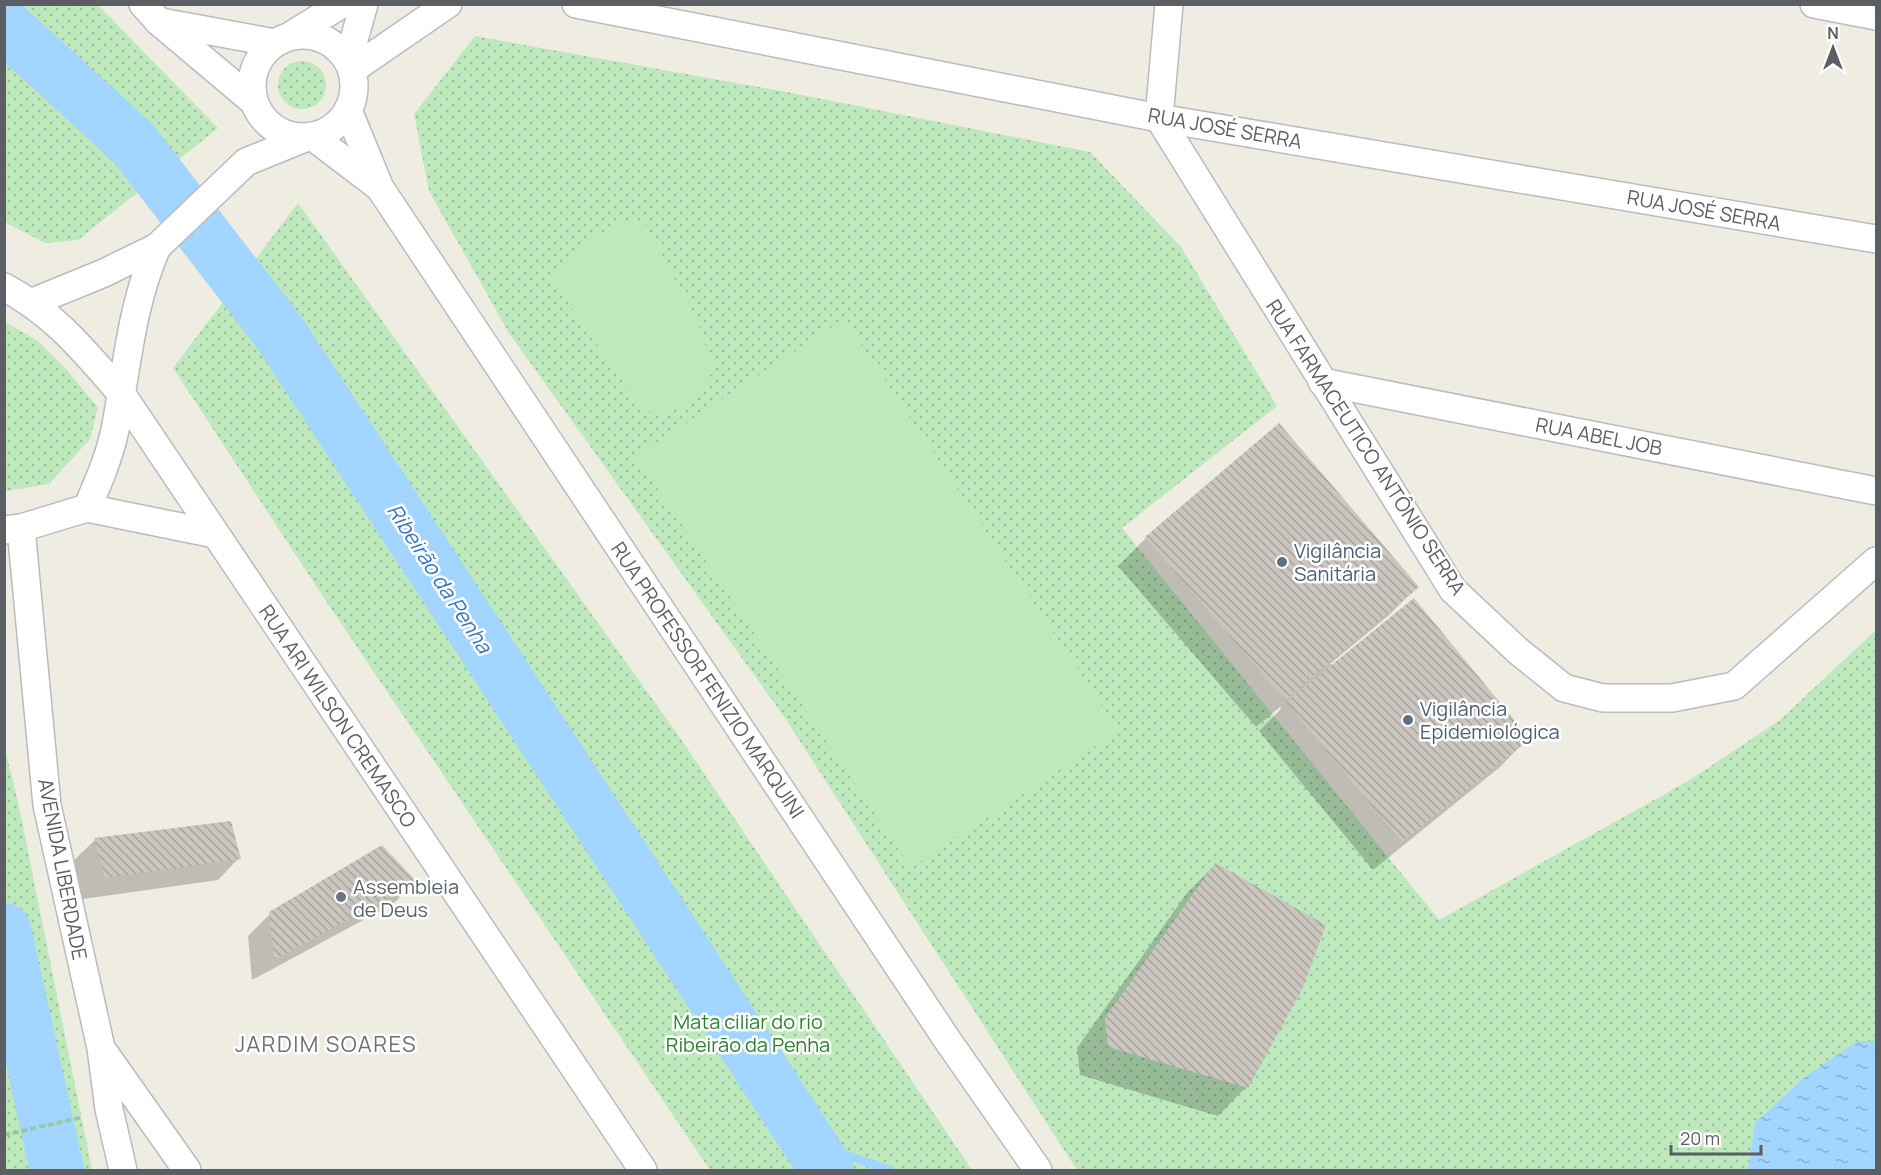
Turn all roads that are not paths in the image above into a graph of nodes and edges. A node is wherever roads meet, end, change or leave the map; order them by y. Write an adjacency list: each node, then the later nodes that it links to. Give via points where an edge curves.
1 (342, 4): 9 (street)
2 (364, 4): 10 (street)
3 (448, 4): 10 (street)
4 (576, 4): 13 (street, RUA JOSÉ SERRA)
5 (1169, 4): 13 (street)
6 (1814, 4): 8 (street)
7 (151, 13): 9 (street); 11 (street)
8 (1876, 16)
9 (282, 39): 10 (street, via 307,35 323,39 338,48); 11 (street, via 262,54 254,69 251,86)
10 (350, 66): 12 (street, via 354,94)
11 (258, 110): 14 (street, via 274,129 290,136); 15 (street)
12 (348, 110): 14 (street, via 324,133); 16 (street)
13 (1160, 117): 17 (street, RUA JOSÉ SERRA); 21 (street, RUA FARMACEUTICO ANTÔNIO SERRA)
14 (310, 137): 15 (street); 16 (street)
15 (238, 170): 18 (street)
16 (380, 188): 32 (street, RUA PROFESSOR FENIZIO MARQUINI)
17 (1876, 239)
18 (163, 241): 20 (street, via 104,273); 22 (street, via 144,278 134,314)
19 (4, 287): 20 (street, RUA ARI WILSON CREMASCO)
20 (33, 302): 22 (street, RUA ARI WILSON CREMASCO, via 69,334)
21 (1322, 382): 23 (street, RUA ABEL JOB); 27 (street, RUA FARMACEUTICO ANTÔNIO SERRA, via 1453,590 1564,688 1603,698 1672,698 1734,686)
22 (121, 393): 24 (street, via 105,466); 26 (street, RUA ARI WILSON CREMASCO)
23 (1876, 491)
24 (87, 508): 25 (street); 26 (street)
25 (13, 529): 28 (street, AVENIDA LIBERDADE, via 47,805)
26 (215, 534): 31 (street, RUA ARI WILSON CREMASCO)
27 (1876, 561)
28 (101, 1048): 29 (street, AVENIDA LIBERDADE); 30 (street)
29 (123, 1170)
30 (187, 1170)
31 (643, 1170)
32 (1038, 1170)

